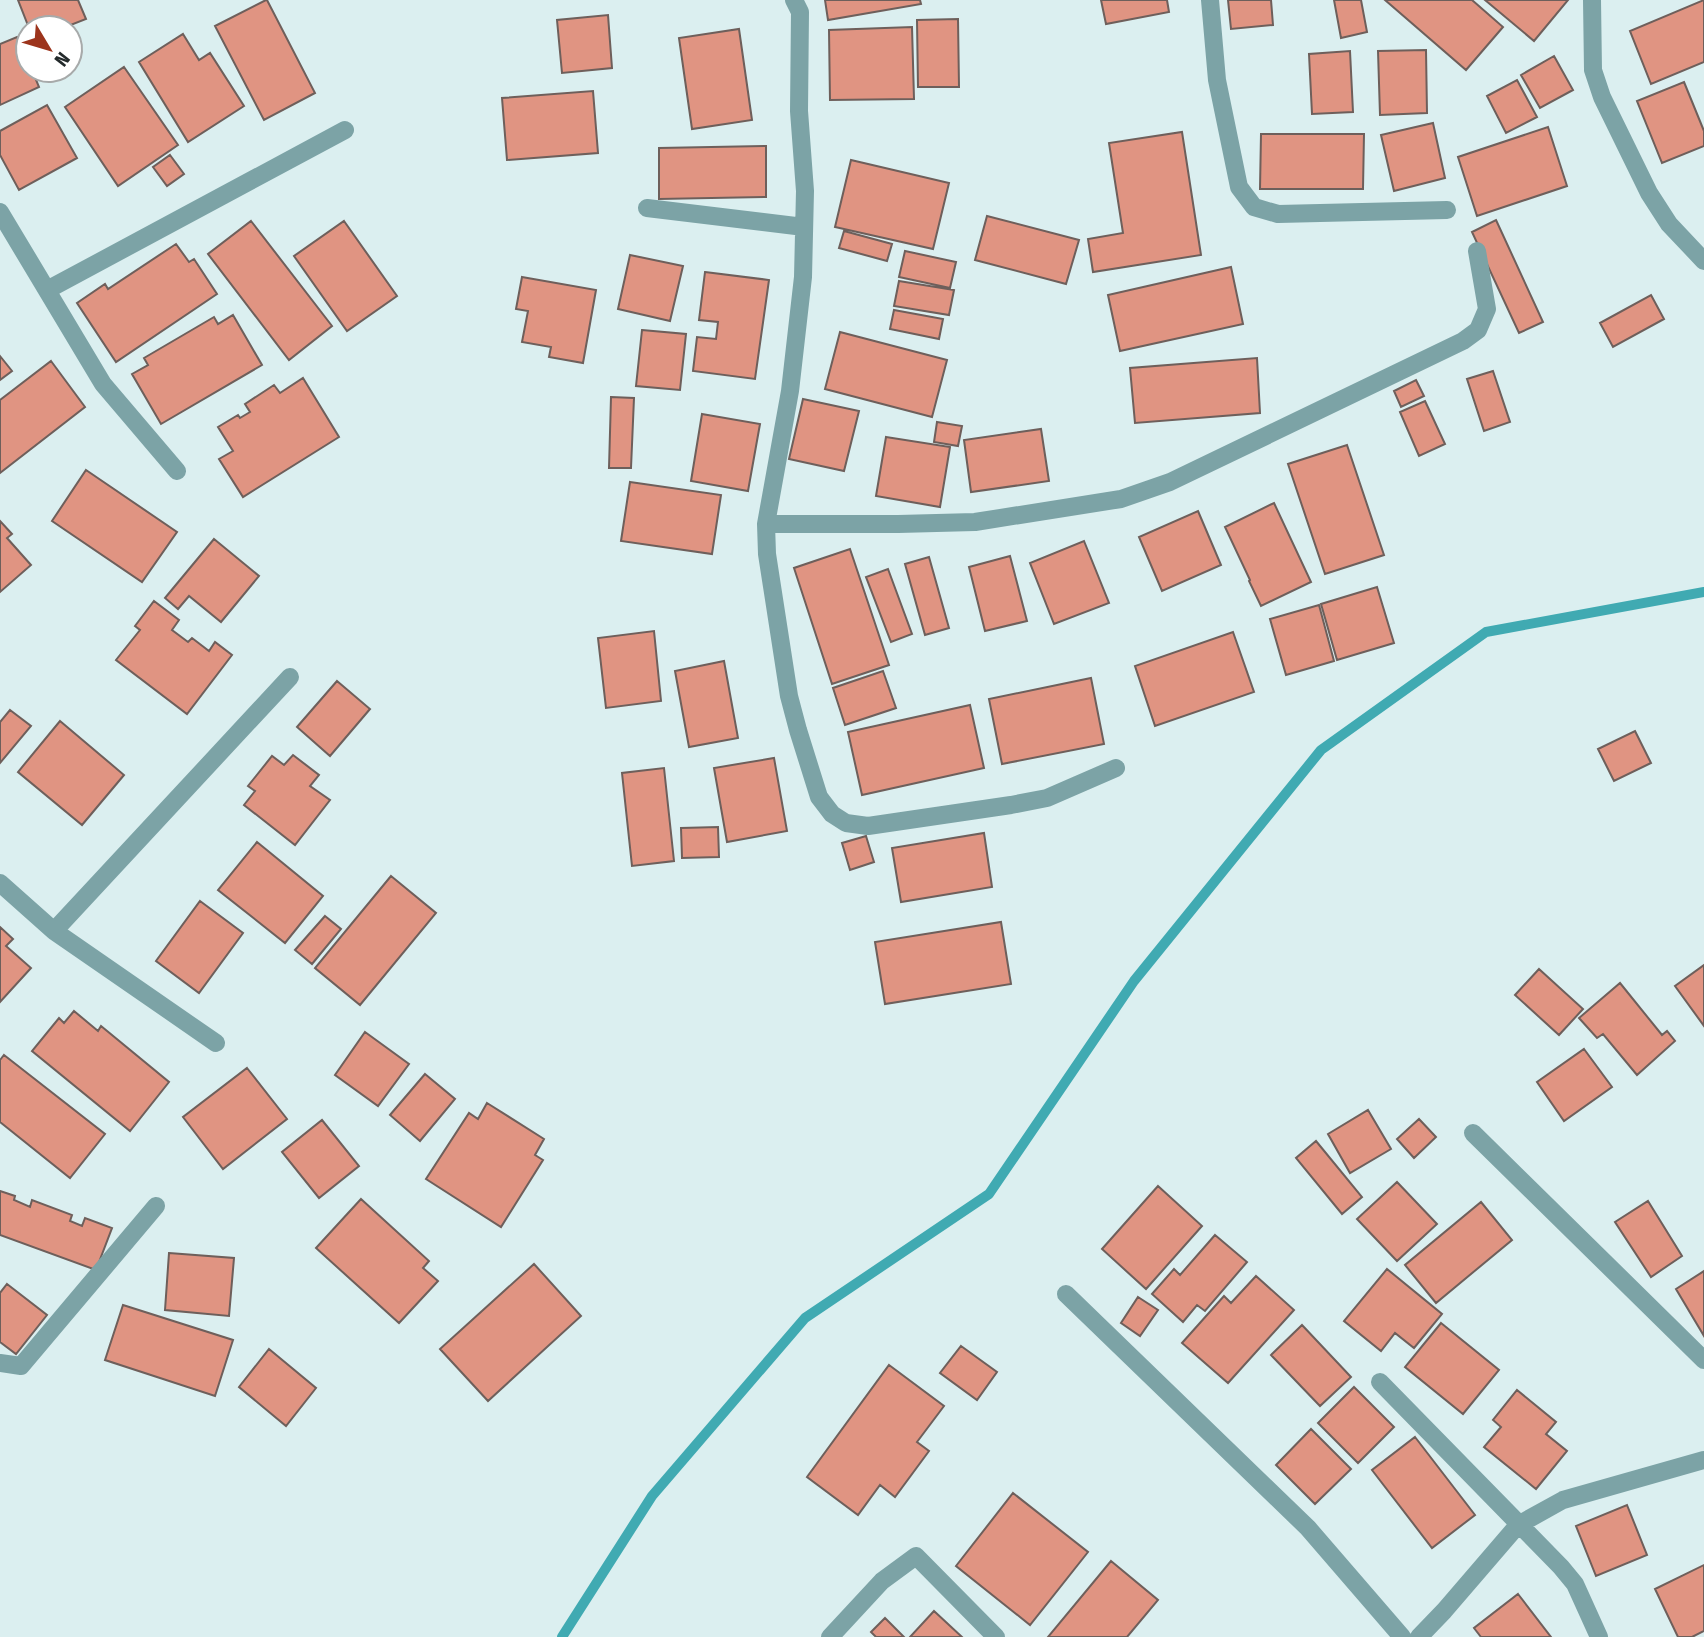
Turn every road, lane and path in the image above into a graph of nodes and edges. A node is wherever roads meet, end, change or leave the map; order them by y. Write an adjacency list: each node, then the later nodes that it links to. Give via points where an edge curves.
1 (794, 0): 8 (street, via 800,12)
2 (1210, 0): 6 (street, via 1217,80 1239,187 1254,206 1278,214)
3 (1592, 0): 10 (street, via 1593,70 1602,97 1648,193)
4 (345, 130): 11 (street)
5 (647, 208): 8 (street)
6 (1447, 210)
7 (0, 212): 11 (street)
8 (804, 227): 13 (street, via 790,391)
9 (1477, 251): 13 (street, via 1488,309 1478,330 1170,482 1121,499 975,522)
10 (1704, 261)
11 (47, 290): 12 (street, via 103,384)
12 (177, 471)
13 (766, 524): 15 (street, via 789,696 819,797 832,814 846,823 868,826 1011,805 1047,798)
14 (290, 677): 17 (street)
15 (1116, 768)
16 (0, 883): 17 (street)
17 (54, 931): 18 (street)
18 (216, 1043)
19 (1473, 1133): 22 (street)
20 (156, 1206): 23 (street, via 21,1366)
21 (1066, 1294): 29 (street, via 1308,1528)
22 (1704, 1360)
23 (0, 1363)
24 (1380, 1382): 26 (street)
25 (1704, 1460): 26 (street, via 1563,1500)
26 (1518, 1525): 30 (street); 31 (street, via 1576,1584)
27 (830, 1637): 28 (street, via 882,1581 916,1556)
28 (996, 1637)
29 (1402, 1637)
30 (1419, 1637)
31 (1599, 1637)

